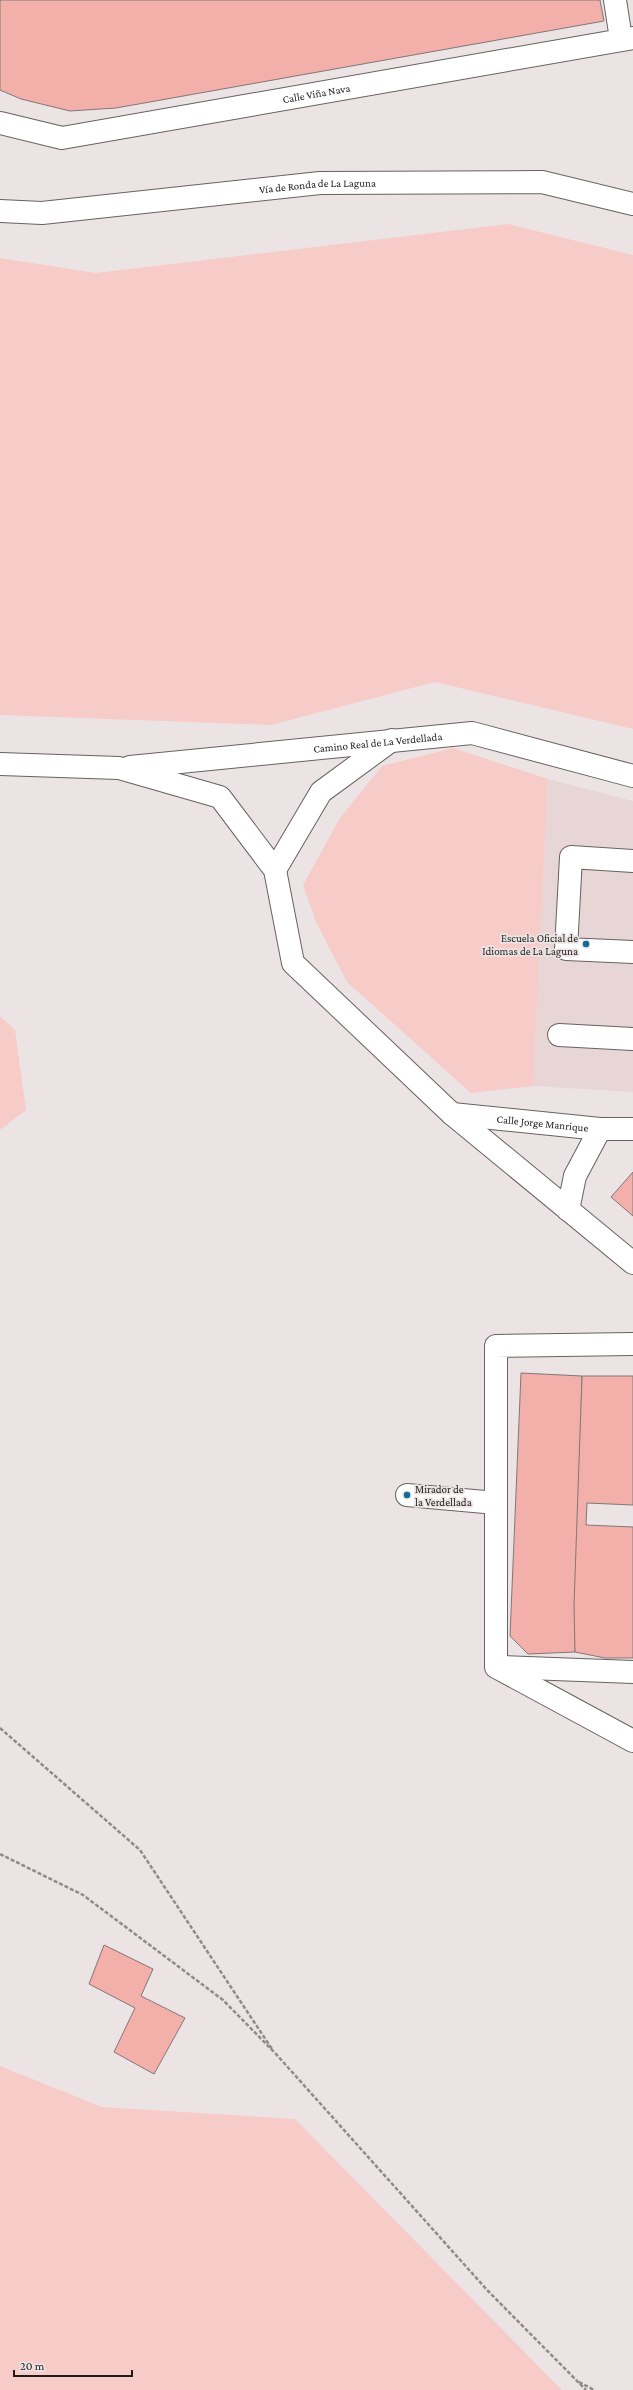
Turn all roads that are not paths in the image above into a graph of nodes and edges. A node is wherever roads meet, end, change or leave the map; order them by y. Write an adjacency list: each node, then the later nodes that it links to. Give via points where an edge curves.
1 (615, 0): 2 (street)
2 (627, 39): 3 (street, Calle Viña Nava, via 62,138)
3 (0, 123)
4 (633, 204): 5 (street, Vía de Ronda de La Laguna, via 542,182 320,183 42,213)
5 (0, 211)
6 (392, 740): 8 (street, Camino Real de La Verdellada); 9 (street, Camino Real de La Verdellada, via 472,733); 11 (street, via 321,792)
7 (0, 764): 8 (street)
8 (119, 768): 11 (street, via 220,797)
9 (633, 776)
10 (633, 861): 12 (street, via 571,857 566,949)
11 (275, 870): 15 (street, via 293,963)
12 (633, 952)
13 (559, 1036): 14 (street)
14 (633, 1040)
15 (452, 1114): 16 (street, Calle Jorge Manrique); 18 (street)
16 (600, 1129): 17 (street, Calle Jorge Manrique); 18 (street, via 575,1176)
17 (633, 1129)
18 (568, 1210): 19 (street)
19 (633, 1263)
20 (633, 1344): 22 (street, via 496,1346)
21 (406, 1495): 22 (street)
22 (496, 1503): 23 (street)
23 (496, 1667): 24 (street); 25 (street)
24 (633, 1672)
25 (633, 1741)

